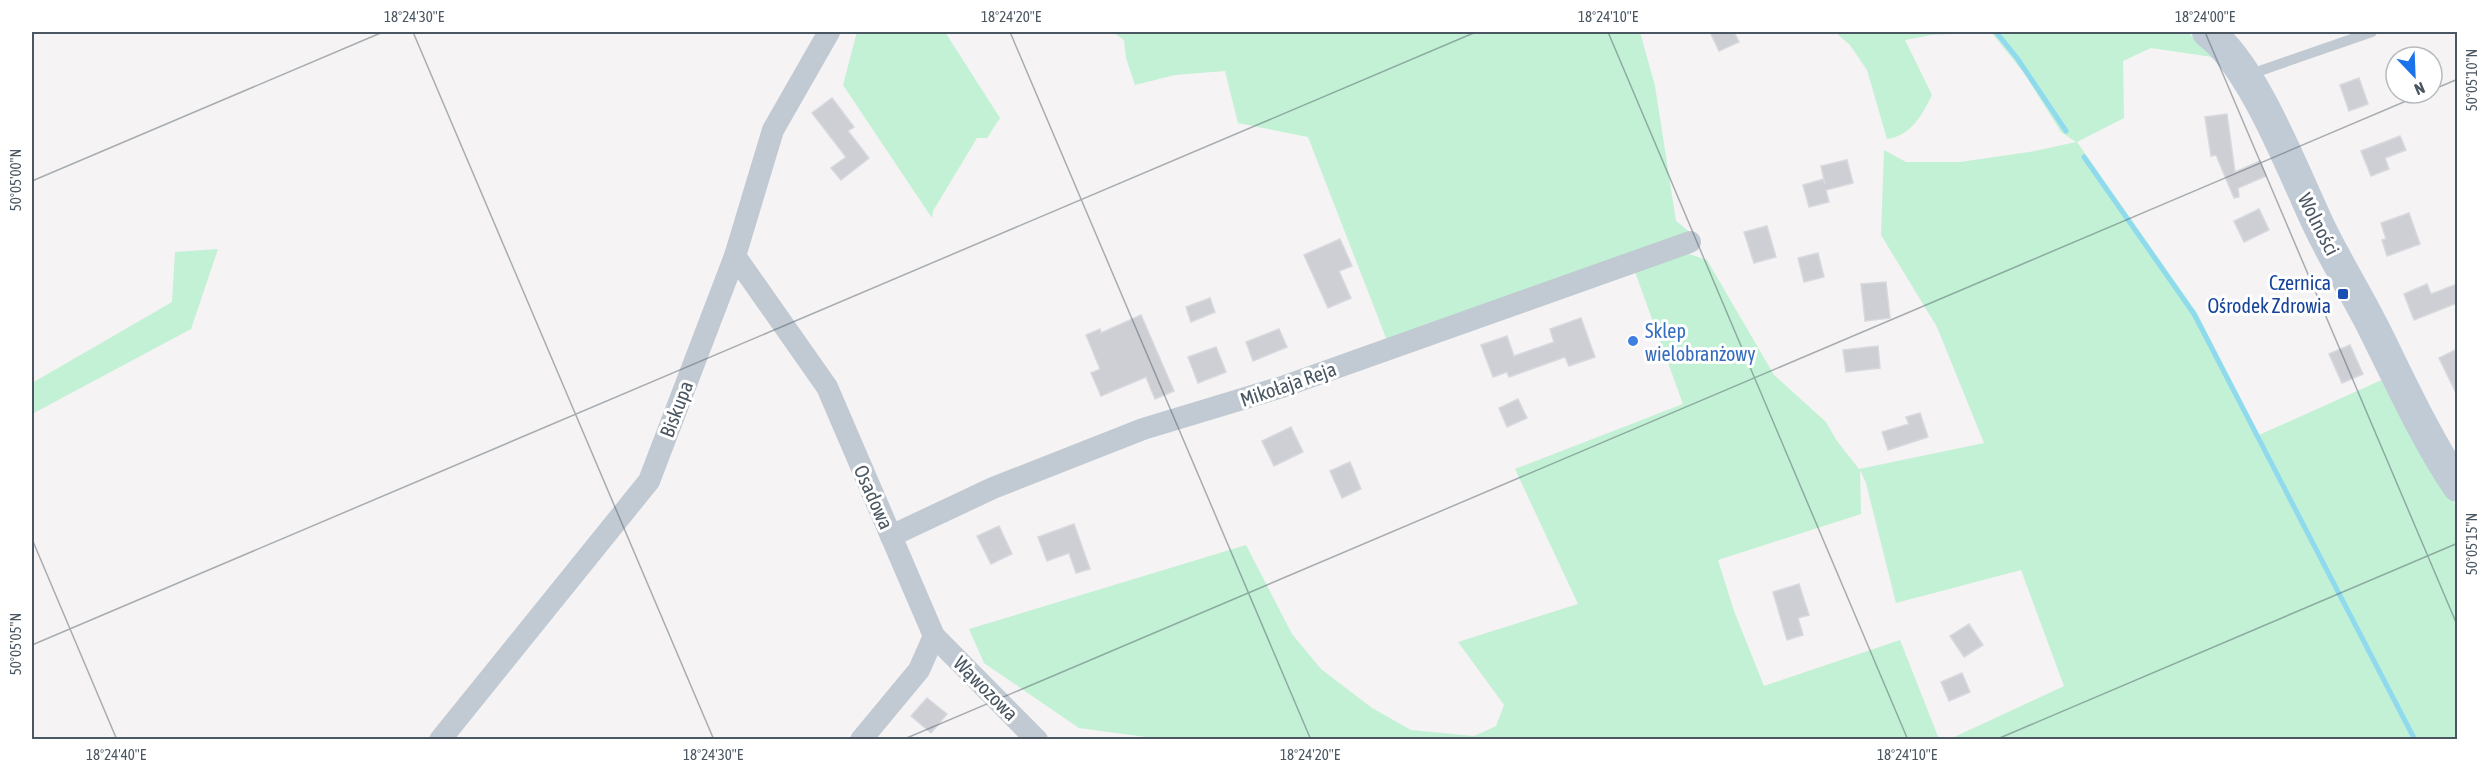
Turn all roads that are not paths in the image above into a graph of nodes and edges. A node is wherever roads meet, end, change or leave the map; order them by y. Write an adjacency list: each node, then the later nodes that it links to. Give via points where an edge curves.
1 (829, 32): 6 (street, Biskupa, via 773,130)
2 (2208, 32): 4 (street, Wolności, via 2220,41)
3 (2372, 32): 4 (lane)
4 (2245, 76): 7 (street, Wolności, via 2422,425)
5 (1690, 242): 8 (street, Mikołaja Reja, via 1282,387 1143,429 993,488)
6 (735, 256): 8 (street, Osadowa, via 826,387); 10 (street, Biskupa, via 649,481)
7 (2457, 486)
8 (891, 536): 9 (street, Osadowa)
9 (934, 636): 11 (street, via 919,670); 12 (street, Wąwozowa)
10 (440, 740)
11 (861, 740)
12 (1037, 740)

